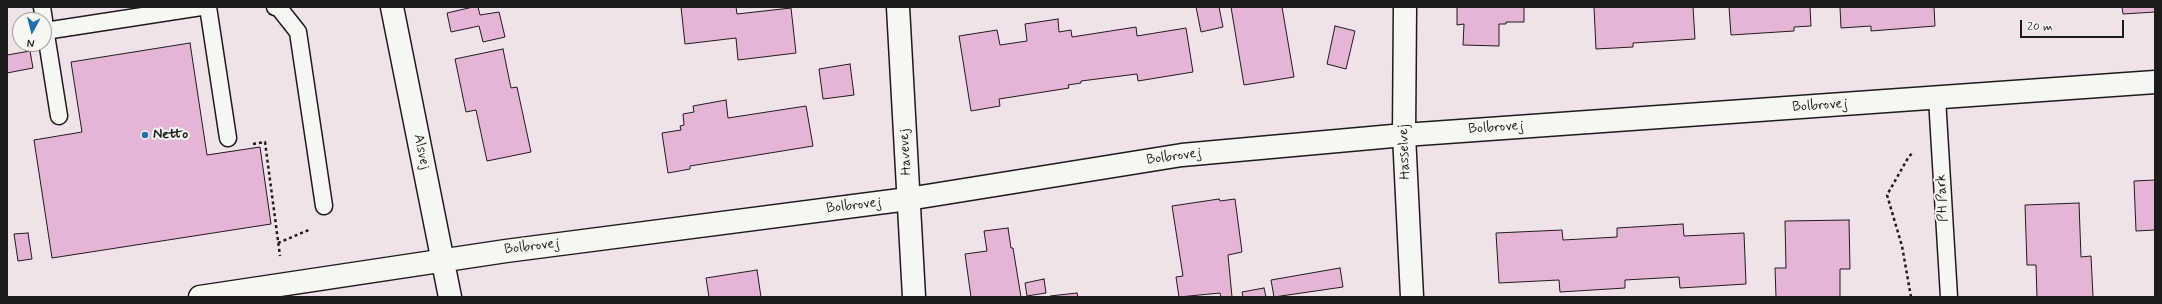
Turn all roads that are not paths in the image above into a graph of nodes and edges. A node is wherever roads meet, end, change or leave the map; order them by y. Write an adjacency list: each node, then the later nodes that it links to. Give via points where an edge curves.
1 (201, 7): 7 (lane)
2 (208, 7): 13 (lane)
3 (275, 7): 15 (lane, via 279,8 298,32)
4 (392, 7): 16 (street, Alsvej)
5 (898, 7): 14 (street, Havevej)
6 (1405, 7): 12 (street, Hasselvej)
7 (52, 23)
8 (49, 52): 11 (lane)
9 (2155, 82): 10 (street, Bolbrovej)
10 (1937, 98): 12 (street, Bolbrovej); 21 (lane, PH Park)
11 (59, 116)
12 (1404, 135): 14 (street, Bolbrovej, via 1182,155); 20 (street, Hasselvej)
13 (228, 138)
14 (908, 199): 16 (street, Bolbrovej); 19 (street, Havevej)
15 (324, 206)
16 (443, 260): 17 (street, Bolbrovej); 18 (street, Alsvej)
17 (200, 297)
18 (450, 297)
19 (914, 297)
20 (1412, 297)
21 (1949, 297)

